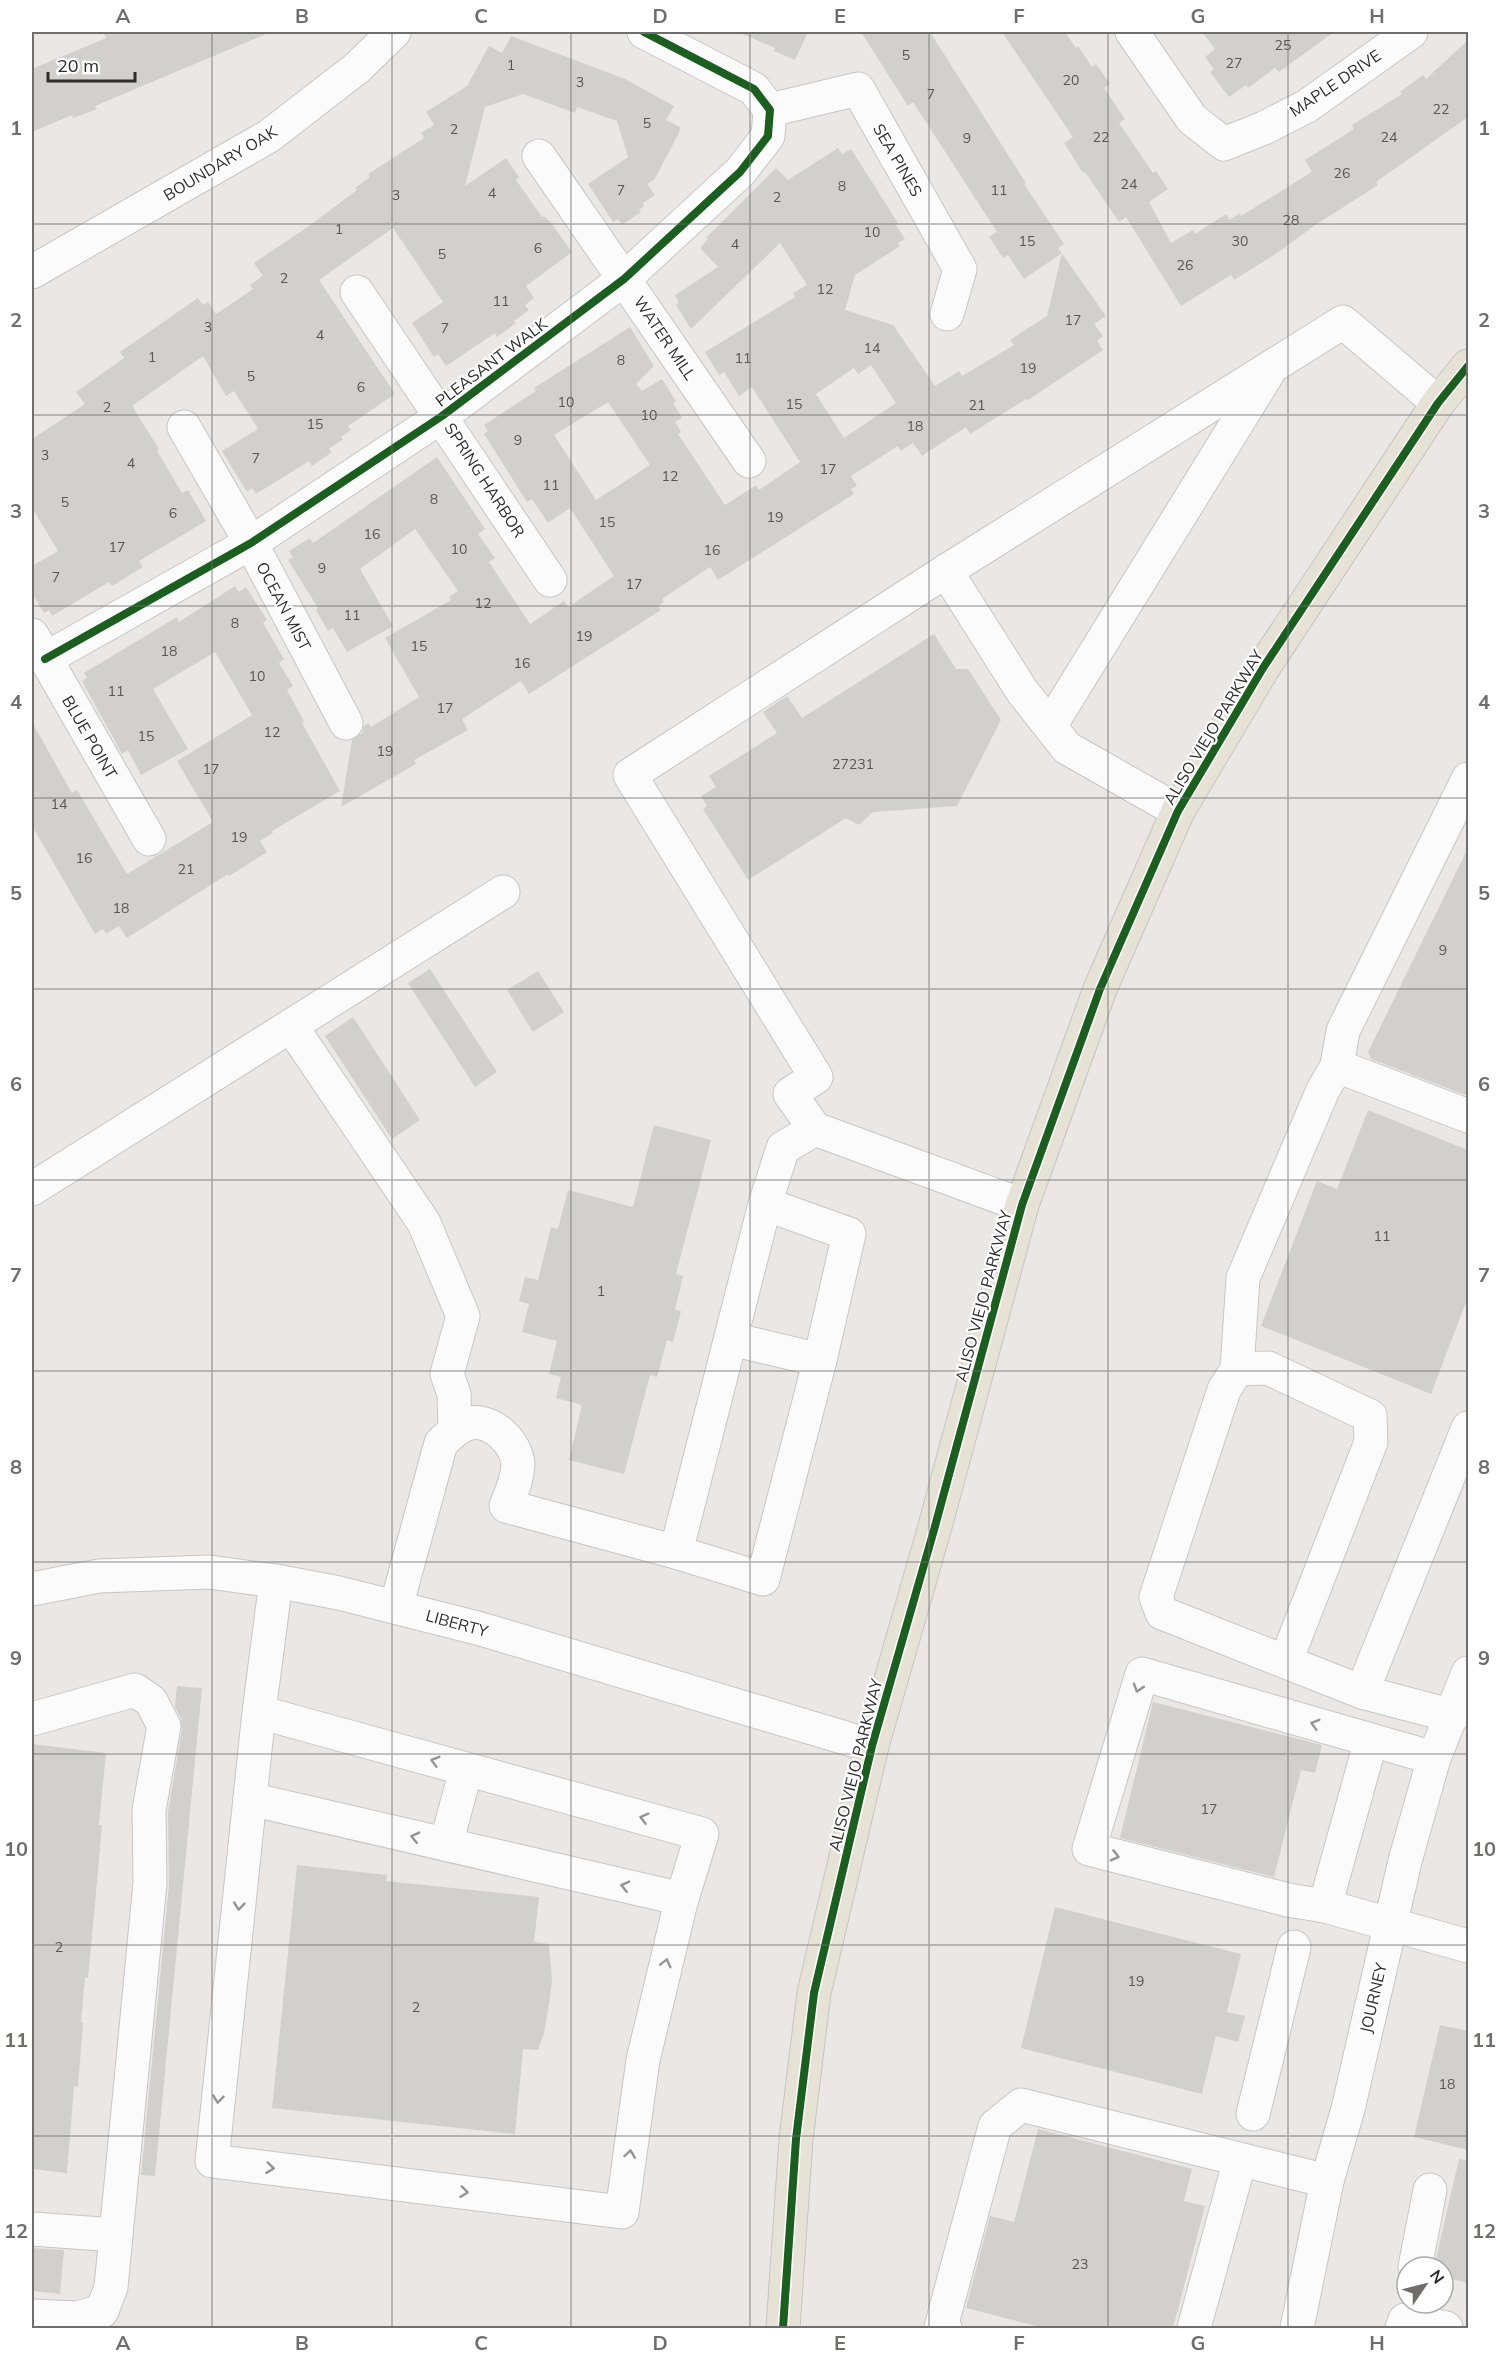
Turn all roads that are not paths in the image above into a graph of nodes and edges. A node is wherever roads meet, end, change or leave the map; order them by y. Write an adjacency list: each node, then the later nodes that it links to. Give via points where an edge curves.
1 (394, 32): 7 (street, BOUNDARY OAK, via 357,68 269,136)
2 (644, 32): 5 (street, via 754,89)
3 (1132, 32): 4 (street, MAPLE DRIVE, via 1192,118 1224,144 1307,106)
4 (1411, 32)
5 (770, 110): 8 (street, PLEASANT WALK, via 768,136 740,172); 10 (street, SEA PINES, via 858,89 960,269)
6 (539, 156): 8 (street, WATER MILL)
7 (32, 272)
8 (624, 279): 14 (street, PLEASANT WALK); 16 (street, WATER MILL)
9 (357, 292): 14 (street, SPRING HARBOR)
10 (947, 314)
11 (1468, 366): 13 (main road, ALISO VIEJO PARKWAY)
12 (1271, 367): 13 (street, via 1343,322); 18 (street); 22 (street)
13 (1438, 403): 24 (main road, ALISO VIEJO PARKWAY, via 1263,668)
14 (442, 416): 17 (street, PLEASANT WALK); 19 (street, SPRING HARBOR)
15 (184, 427): 17 (street, OCEAN MIST)
16 (749, 461)
17 (251, 543): 20 (street, PLEASANT WALK); 21 (street, OCEAN MIST)
18 (946, 571): 22 (street, via 1022,691); 30 (street, via 630,775 816,1077 790,1094)
19 (550, 580)
20 (38, 648): 25 (street, BLUE POINT)
21 (346, 723)
22 (1050, 726): 24 (street, via 1067,748)
23 (1468, 779): 28 (street, via 1343,1031)
24 (1178, 811): 33 (main road, ALISO VIEJO PARKWAY, via 1100,989)
25 (149, 838)
26 (503, 892): 27 (street)
27 (291, 1026): 31 (street); 38 (street, via 424,1223 472,1319 447,1374 454,1394)
28 (1337, 1066): 29 (street); 36 (street, via 1323,1090 1243,1278)
29 (1468, 1116)
30 (815, 1129): 32 (street, via 783,1148); 33 (street)
31 (32, 1189)
32 (765, 1204): 34 (street); 35 (street, via 849,1234)
33 (1022, 1205): 50 (main road, ALISO VIEJO PARKWAY)
34 (731, 1339): 35 (street); 39 (street)
35 (820, 1360): 39 (street, via 763,1579)
36 (1237, 1369): 43 (street, via 1224,1390 1156,1597 1162,1613); 43 (street, via 1268,1368 1370,1416 1371,1442)
37 (1468, 1428): 45 (street)
38 (455, 1430): 39 (street, via 469,1423 493,1427 512,1443 518,1464 516,1483 506,1506); 42 (street, via 441,1443)
39 (676, 1552)
40 (276, 1581): 41 (street, LIBERTY, via 208,1572 99,1576); 42 (street, LIBERTY); 46 (street)
41 (32, 1589)
42 (396, 1607): 50 (street, LIBERTY)
43 (1286, 1661): 45 (street)
44 (1468, 1673): 47 (street, JOURNEY)
45 (1362, 1692): 47 (street)
46 (259, 1712): 52 (street, one-way to 46); 53 (street)
47 (1453, 1716): 51 (street, JOURNEY)
48 (32, 1719): 65 (street, via 135,1690 151,1701 164,1726 149,1810 150,1883)
49 (1371, 1740): 51 (street); 56 (street); 56 (street, one-way to 56, via 1142,1674 1089,1850)
50 (872, 1746): 69 (main road, ALISO VIEJO PARKWAY, via 814,1993 796,2139)
51 (1434, 1758): 57 (street, JOURNEY)
52 (466, 1770): 54 (street); 55 (street, one-way to 52, via 702,1834)
53 (250, 1799): 54 (street, one-way to 53); 55 (street, one-way to 55, via 212,2161 622,2212 643,2060)
54 (446, 1844): 55 (street, one-way to 54)
55 (682, 1899)
56 (1325, 1906): 57 (street)
57 (1390, 1925): 58 (street); 62 (street, JOURNEY, via 1348,2109)
58 (1468, 1946)
59 (1294, 1947): 60 (street)
60 (1253, 2114)
61 (1240, 2160): 62 (street); 70 (street, via 1020,2105 995,2126); 71 (street)
62 (1327, 2181): 72 (street, JOURNEY)
63 (1430, 2190): 66 (street)
64 (32, 2229): 65 (street)
65 (117, 2235): 67 (street, via 111,2287 102,2312 77,2318)
66 (1417, 2255)
67 (32, 2316)
68 (1405, 2317): 73 (street)
69 (783, 2328)
70 (942, 2328)
71 (1194, 2328)
72 (1297, 2328)
73 (1446, 2328)

